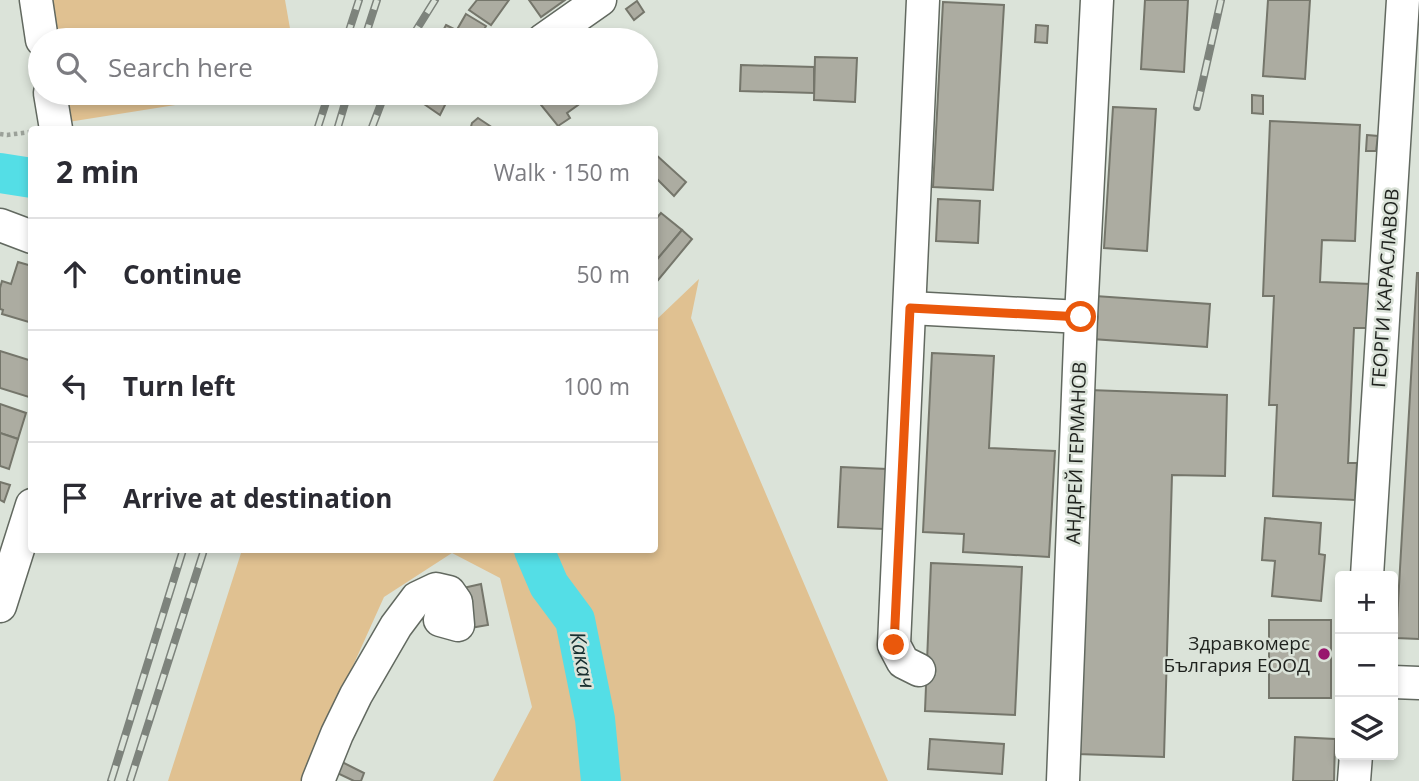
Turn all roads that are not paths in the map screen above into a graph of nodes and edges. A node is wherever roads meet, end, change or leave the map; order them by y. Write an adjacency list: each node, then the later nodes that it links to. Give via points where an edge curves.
1 (36, 0): 6 (street)
2 (600, 0): 7 (street)
3 (923, 0): 12 (street)
4 (1097, 0): 13 (street, АНДРЕЙ ГЕРМАНОВ)
5 (1403, 0): 15 (street, ГЕОРГИ КАРАСЛАВОВ)
6 (40, 28)
7 (560, 28)
8 (52, 105): 9 (street)
9 (56, 126)
10 (0, 225): 11 (street)
11 (28, 236)
12 (910, 308): 13 (street); 18 (street, via 894,645 904,662)
13 (1081, 317): 23 (street, АНДРЕЙ ГЕРМАНОВ)
14 (28, 518): 16 (street)
15 (1367, 571)
16 (0, 606)
17 (440, 620): 22 (street, via 458,625 456,602 449,592 436,589 417,598 356,695)
18 (919, 670)
19 (1398, 682): 20 (street)
20 (1419, 683)
21 (1356, 760): 24 (street)
22 (318, 781)
23 (1063, 781)
24 (1354, 781)

